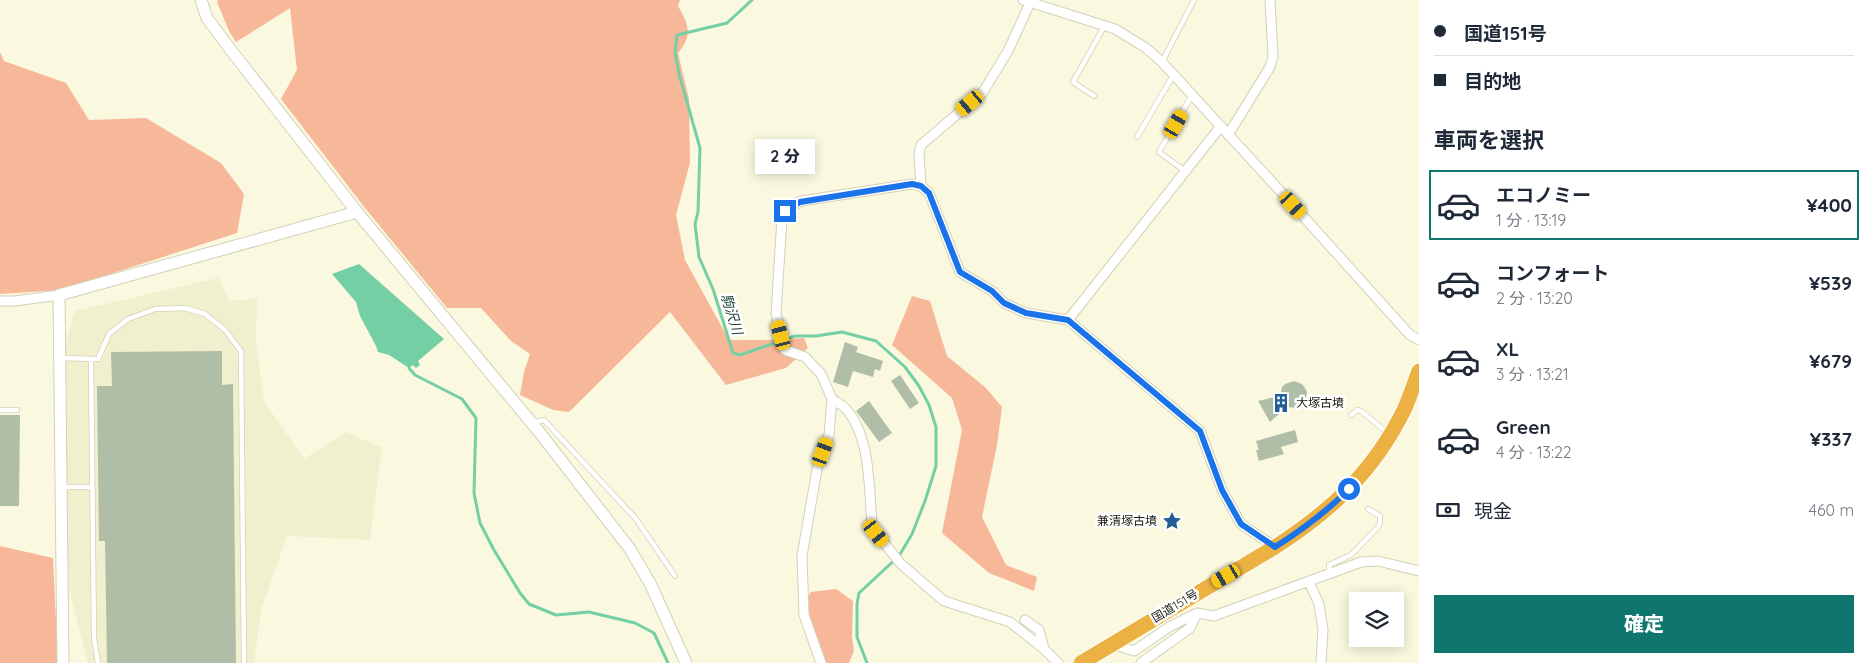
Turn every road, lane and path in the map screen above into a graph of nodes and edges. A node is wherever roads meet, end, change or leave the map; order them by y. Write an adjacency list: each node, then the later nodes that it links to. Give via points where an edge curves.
1 (201, 0): 15 (street, via 207,18)
2 (1194, 0): 6 (lane)
3 (1270, 0): 11 (street, via 1273,57 1270,67)
4 (1026, 1): 5 (street); 14 (street, via 1008,51 983,92 921,145)
5 (1105, 25): 6 (street, via 1146,48); 9 (lane, via 1073,82)
6 (1162, 62): 7 (street)
7 (1174, 74): 8 (street); 12 (lane)
8 (1192, 95): 10 (street); 13 (lane, via 1159,152)
9 (1094, 96)
10 (1220, 126): 11 (street); 13 (street)
11 (1228, 135): 19 (street, via 1410,335)
12 (1137, 137)
13 (1185, 171): 18 (street)
14 (921, 186): 18 (street, via 929,193 960,272 992,291 1004,303 1026,313); 23 (street, via 912,184 800,202 785,211 782,218 776,313 785,350 805,357 821,374)
15 (357, 212): 16 (street); 27 (street)
16 (59, 295): 17 (street); 20 (street)
17 (0, 301)
18 (1068, 320): 32 (street, via 1200,431 1222,490 1241,524)
19 (1419, 340)
20 (61, 358): 21 (lane); 29 (street)
21 (91, 359): 30 (lane); 43 (lane, via 98,359 108,334 128,319 155,309 185,308 205,314 225,330 241,351)
22 (1419, 371): 28 (highway, 国道151号)
23 (832, 399): 40 (street, via 845,408 858,429 867,457 872,525 893,555 944,601 1010,622); 45 (street, via 829,435 817,469 802,556 804,614)
24 (0, 410): 25 (lane)
25 (17, 410)
26 (1351, 415): 28 (lane, via 1361,411)
27 (530, 422): 35 (lane, via 544,420 636,519); 44 (street, via 630,549 651,585)
28 (1390, 435): 32 (highway, 国道151号, via 1362,475 1335,503)
29 (62, 487): 30 (lane); 41 (street)
30 (92, 487): 42 (lane, via 94,638)
31 (1368, 508): 34 (lane, via 1380,516 1378,527 1351,555 1329,565)
32 (1275, 547): 39 (highway, 国道151号)
33 (1419, 571): 34 (street, via 1378,561 1361,562)
34 (1330, 573): 36 (street)
35 (675, 576)
36 (1309, 582): 37 (street, via 1214,616); 49 (street, via 1319,604 1323,630)
37 (1197, 613): 39 (street, via 1134,651); 48 (street, via 1190,628)
38 (1025, 620): 40 (street, via 1039,630)
39 (1112, 644): 47 (highway, 国道151号)
40 (1044, 649): 46 (street)
41 (63, 663)
42 (98, 663)
43 (244, 663)
44 (686, 663)
45 (821, 663)
46 (1058, 663)
47 (1081, 663)
48 (1141, 663)
49 (1321, 663)

